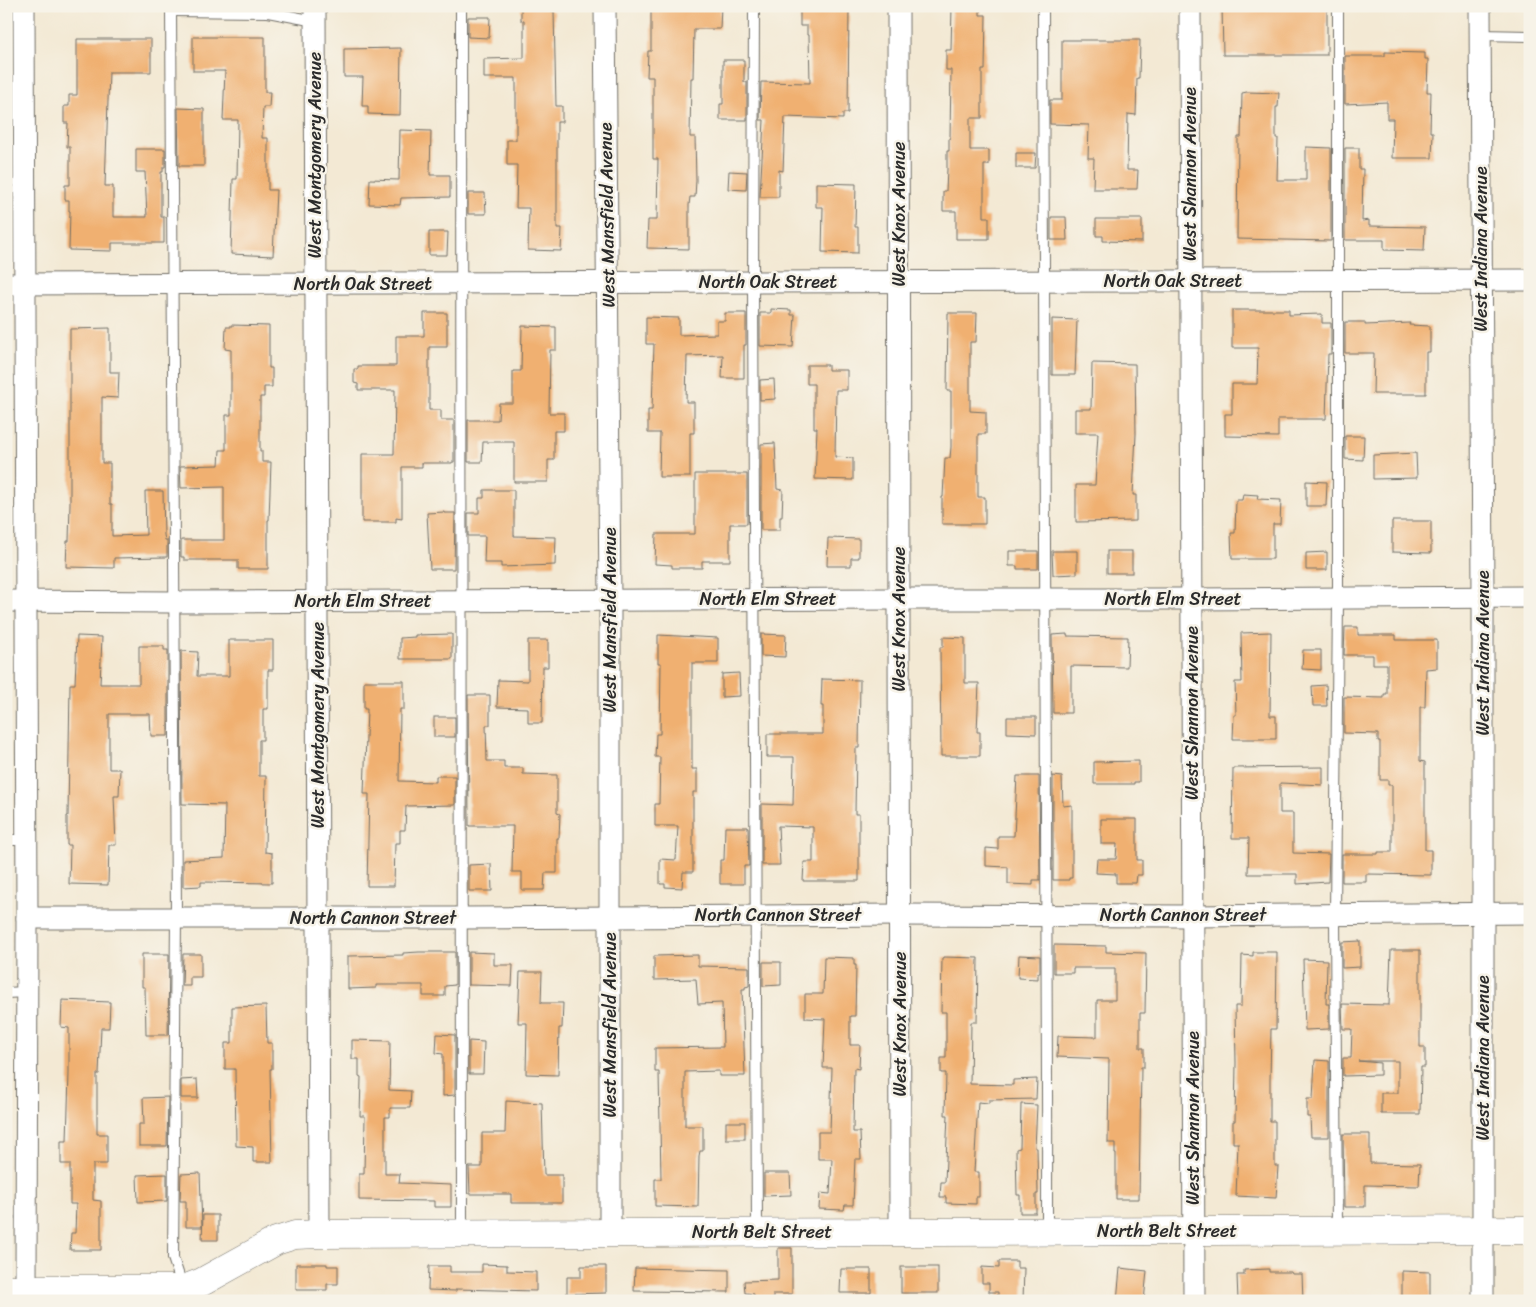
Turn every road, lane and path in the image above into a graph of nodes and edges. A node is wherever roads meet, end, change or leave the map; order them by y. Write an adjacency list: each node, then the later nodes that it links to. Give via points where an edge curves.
1 (24, 6): 23 (street)
2 (461, 6): 22 (lane)
3 (605, 6): 18 (street, West Mansfield Avenue)
4 (754, 6): 19 (lane)
5 (898, 6): 20 (street, West Knox Avenue)
6 (1043, 6): 17 (lane)
7 (1190, 6): 21 (street, West Shannon Avenue)
8 (1338, 6): 15 (lane)
9 (1480, 6): 12 (street, West Indiana Avenue)
10 (171, 9): 11 (lane); 24 (lane)
11 (315, 13): 25 (street, West Montgomery Avenue)
12 (1480, 35): 13 (lane); 14 (street, West Indiana Avenue)
13 (1530, 36)
14 (1482, 279): 15 (street, North Oak Street); 16 (street, North Oak Street); 26 (street, West Indiana Avenue)
15 (1337, 280): 21 (street, North Oak Street); 32 (lane)
16 (1530, 280)
17 (1043, 281): 20 (street, North Oak Street); 21 (street, North Oak Street); 30 (lane)
18 (608, 282): 19 (street, North Oak Street); 22 (street, North Oak Street); 33 (street, West Mansfield Avenue)
19 (752, 282): 20 (street, North Oak Street); 29 (lane)
20 (899, 282): 28 (street, West Knox Avenue)
21 (1190, 282): 31 (street, West Shannon Avenue)
22 (462, 283): 25 (street, North Oak Street); 36 (lane)
23 (15, 284): 24 (street, North Oak Street); 34 (street)
24 (172, 284): 25 (street, North Oak Street); 37 (lane)
25 (315, 284): 35 (street, West Montgomery Avenue)
26 (1483, 597): 27 (street, North Elm Street); 32 (street, North Elm Street); 41 (street, West Indiana Avenue)
27 (1530, 597)
28 (899, 598): 29 (street, North Elm Street); 30 (street, North Elm Street); 42 (street, West Knox Avenue)
29 (754, 599): 33 (street, North Elm Street); 45 (lane)
30 (1044, 599): 31 (street, North Elm Street); 40 (lane)
31 (1192, 599): 32 (street, North Elm Street); 46 (street, West Shannon Avenue)
32 (1338, 599): 43 (lane)
33 (610, 600): 36 (street, North Elm Street); 44 (street, West Mansfield Avenue)
34 (16, 601): 37 (street, North Elm Street); 38 (street)
35 (318, 601): 36 (street, North Elm Street); 37 (street, North Elm Street); 49 (street, West Montgomery Avenue)
36 (462, 601): 50 (lane)
37 (173, 602): 47 (lane)
38 (16, 840): 48 (street)
39 (1530, 913): 41 (street, North Cannon Street)
40 (1048, 914): 42 (street, North Cannon Street); 46 (street, North Cannon Street); 58 (lane)
41 (1482, 914): 43 (street, North Cannon Street); 55 (street, West Indiana Avenue)
42 (900, 915): 45 (street, North Cannon Street); 57 (street, West Knox Avenue)
43 (1335, 915): 46 (street, North Cannon Street); 54 (lane)
44 (610, 916): 45 (street, North Cannon Street); 50 (street, North Cannon Street); 60 (street, West Mansfield Avenue)
45 (756, 916): 56 (lane)
46 (1192, 916): 53 (street, West Shannon Avenue)
47 (176, 917): 48 (street, North Cannon Street); 49 (street, North Cannon Street); 63 (lane, via 173,1258)
48 (27, 918): 51 (street)
49 (319, 918): 50 (street, North Cannon Street); 61 (street, West Montgomery Avenue)
50 (462, 918): 59 (lane)
51 (16, 992): 62 (street)
52 (1530, 1230): 55 (street, North Belt Street)
53 (1193, 1231): 54 (street, North Belt Street); 58 (street, North Belt Street); 64 (street, West Shannon Avenue)
54 (1337, 1231): 55 (street, North Belt Street)
55 (1483, 1231): 65 (street, West Indiana Avenue)
56 (757, 1232): 57 (street, North Belt Street); 60 (street, North Belt Street)
57 (900, 1232): 58 (street, North Belt Street)
58 (1047, 1232)
59 (462, 1233): 60 (street, North Belt Street); 61 (street, North Belt Street)
60 (610, 1233)
61 (319, 1234): 63 (street, North Belt Street, via 295,1235 276,1242)
62 (32, 1292): 63 (street, North Belt Street)
63 (184, 1295)
64 (1194, 1301)
65 (1484, 1301)

